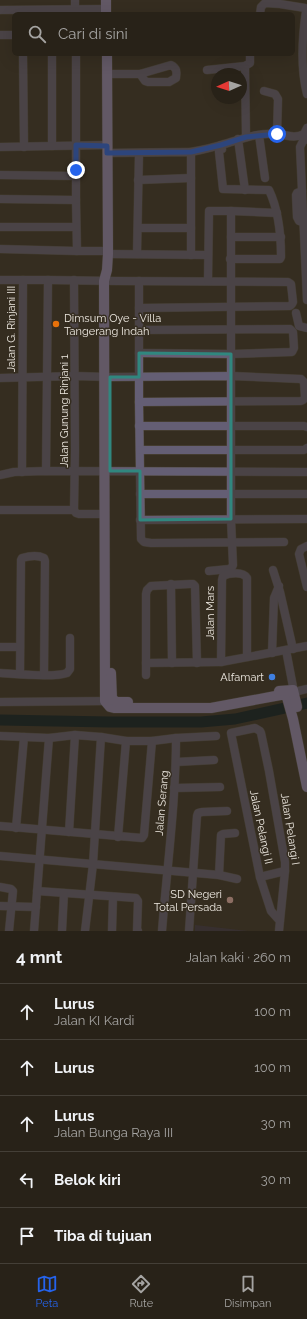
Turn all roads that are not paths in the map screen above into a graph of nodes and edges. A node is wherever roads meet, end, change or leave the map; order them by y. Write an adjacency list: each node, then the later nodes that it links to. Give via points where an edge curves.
1 (75, 0): 5 (street)
2 (280, 2): 4 (street); 7 (street, via 263,4)
3 (106, 8): 5 (street)
4 (306, 8): 16 (street)
5 (75, 9): 6 (street)
6 (0, 10)
7 (260, 12)
8 (0, 35): 9 (street)
9 (12, 35)
10 (23, 56): 33 (street)
11 (47, 56): 23 (street)
12 (52, 56): 23 (street)
13 (76, 56): 29 (street)
14 (107, 56): 19 (main road)
15 (250, 56): 17 (street, via 250,63)
16 (305, 59): 22 (street, via 304,80)
17 (245, 66): 18 (street); 27 (street)
18 (207, 70)
19 (107, 74): 20 (street); 34 (main road)
20 (140, 74)
21 (264, 91): 25 (street, via 277,96)
22 (307, 94)
23 (50, 123): 31 (street)
24 (307, 128): 25 (street, via 304,134 297,137)
25 (277, 134): 26 (street)
26 (259, 135): 27 (street); 42 (street)
27 (242, 138): 30 (street); 44 (street)
28 (307, 140): 55 (street, via 303,141 300,147)
29 (76, 145): 31 (street); 34 (street); 38 (street)
30 (221, 145): 35 (street); 44 (street, via 222,149 218,152 223,189)
31 (50, 146): 33 (street)
32 (0, 147): 33 (street)
33 (24, 147)
34 (107, 149): 36 (street); 60 (main road)
35 (191, 152): 36 (street); 41 (street)
36 (139, 153): 43 (street)
37 (0, 171): 39 (street)
38 (76, 173): 39 (street); 46 (street)
39 (44, 174): 40 (street)
40 (0, 175)
41 (191, 178): 43 (street); 54 (street)
42 (264, 178)
43 (138, 180): 53 (street)
44 (244, 190): 48 (street, via 269,190)
45 (0, 199): 46 (street)
46 (76, 200): 51 (street)
47 (231, 211): 48 (street); 56 (street); 63 (street, via 209,211)
48 (277, 213): 57 (street)
49 (0, 222): 50 (street)
50 (36, 225): 51 (street); 52 (street)
51 (76, 225): 59 (street)
52 (0, 227)
53 (138, 228): 54 (street); 61 (street)
54 (191, 228): 62 (street)
55 (305, 233): 74 (street)
56 (230, 237): 57 (street); 64 (street)
57 (281, 237): 64 (street, via 280,259)
58 (0, 249): 59 (street)
59 (77, 252): 60 (street)
60 (108, 253): 61 (street); 68 (main road)
61 (137, 254): 62 (street)
62 (191, 255): 63 (street)
63 (208, 255): 70 (street)
64 (230, 259): 71 (street)
65 (0, 280): 66 (street)
66 (23, 280): 72 (street); 89 (street, Jalan G. Rinjani III)
67 (74, 280): 68 (street); 72 (street); 83 (street, Jalan Gunung Rinjani 1)
68 (107, 281): 69 (street); 86 (main road)
69 (139, 281): 70 (street); 76 (street)
70 (208, 281): 71 (street)
71 (230, 281): 75 (street); 75 (street, via 290,282 292,302 290,306)
72 (48, 284): 85 (street)
73 (296, 300): 74 (street)
74 (307, 300)
75 (230, 306): 76 (street); 80 (street)
76 (139, 308): 79 (street)
77 (296, 313): 78 (street, via 299,326)
78 (307, 328)
79 (139, 330): 80 (street); 81 (street)
80 (231, 330): 82 (street); 82 (street, via 290,329 293,332 294,348 292,352)
81 (139, 353): 82 (street); 87 (street)
82 (232, 354): 84 (street)
83 (74, 376): 85 (street); 86 (street); 103 (street, Jalan Gunung Rinjani 1)
84 (232, 376): 87 (street); 91 (street); 91 (street, via 301,379 304,382 305,398 301,401)
85 (47, 377): 89 (street); 98 (street)
86 (107, 377): 87 (street); 99 (main road)
87 (139, 377): 90 (street)
88 (0, 378): 89 (street)
89 (22, 378): 102 (street, Jalan G. Rinjani III)
90 (138, 402): 91 (street); 92 (street)
91 (232, 402): 93 (street)
92 (139, 426): 93 (street); 96 (street)
93 (231, 426): 94 (street); 97 (street)
94 (306, 427)
95 (307, 448): 97 (street)
96 (140, 450): 97 (street); 100 (street)
97 (231, 450): 101 (street)
98 (46, 471): 102 (street); 103 (street)
99 (107, 471): 100 (street); 103 (street); 111 (main road); 140 (main road, via 112,695)
100 (140, 471): 101 (street); 106 (street)
101 (231, 471): 104 (street); 108 (street)
102 (22, 472): 105 (street)
103 (75, 472): 110 (street, Jalan Gunung Rinjani 1)
104 (307, 472)
105 (0, 475)
106 (140, 494): 108 (street); 114 (street)
107 (307, 494): 108 (street)
108 (231, 495): 112 (street)
109 (0, 510): 110 (street)
110 (74, 510): 111 (street, via 78,514)
111 (105, 514): 140 (main road)
112 (231, 519): 113 (street); 114 (street); 115 (street)
113 (307, 519)
114 (140, 520): 115 (street, via 140,536 144,542)
115 (232, 542): 116 (street); 119 (street, via 232,567)
116 (284, 542)
117 (307, 546): 122 (street, via 301,549 299,554)
118 (273, 570): 121 (street)
119 (208, 571)
120 (171, 584): 131 (street, via 154,585 147,590); 132 (street); 133 (street, via 195,586)
121 (278, 586): 127 (street); 128 (street, via 274,598)
122 (307, 587)
123 (70, 638): 136 (street, via 69,672 62,675)
124 (307, 646): 127 (street)
125 (0, 647): 126 (street)
126 (20, 647): 135 (street); 136 (street, via 21,560 28,556 41,556 45,561)
127 (290, 649): 128 (street); 139 (street)
128 (272, 652): 129 (street)
129 (247, 658): 130 (street); 130 (street, Jalan Mars, via 247,578 244,574 225,575 222,578)
130 (221, 662): 133 (street)
131 (146, 663): 132 (street); 137 (street)
132 (172, 663): 133 (street)
133 (197, 663)
134 (0, 673): 135 (street)
135 (20, 674): 136 (street)
136 (44, 675)
137 (146, 675)
138 (307, 689): 139 (street)
139 (291, 694): 140 (main road, via 291,690 286,690 209,702); 142 (main road)
140 (109, 701): 141 (street)
141 (0, 702)
142 (295, 715): 153 (main road); 157 (main road)
143 (231, 733): 171 (street, Jalan Pelangi I, via 255,728 260,731); 174 (street, Jalan Pelangi II)
144 (75, 735): 148 (street); 149 (street); 163 (street)
145 (0, 736): 147 (street)
146 (216, 736): 150 (street)
147 (24, 737): 149 (street); 161 (street)
148 (101, 737): 152 (street); 165 (street)
149 (50, 738): 162 (street)
150 (176, 738): 151 (street); 155 (street, Jalan Serang)
151 (152, 741): 152 (street); 166 (street, via 144,836 140,839)
152 (126, 742): 166 (street)
153 (307, 759)
154 (214, 760): 155 (street)
155 (176, 762): 158 (street, Jalan Serang)
156 (220, 787): 158 (street)
157 (307, 787)
158 (174, 788): 170 (street, Jalan Serang)
159 (227, 811): 172 (street, via 198,813)
160 (0, 826): 161 (street)
161 (16, 828): 162 (street)
162 (42, 830): 163 (street); 168 (street)
163 (69, 832): 165 (street)
164 (235, 833): 173 (street, via 223,834 221,837)
165 (95, 835): 166 (street); 169 (street)
166 (118, 837)
167 (0, 856): 168 (street)
168 (40, 860): 169 (street); 177 (street)
169 (93, 864): 170 (street); 179 (street)
170 (167, 871): 172 (street); 191 (street, Jalan Serang)
171 (285, 871): 174 (street); 184 (street, Jalan Pelangi I)
172 (192, 873): 173 (street); 192 (street)
173 (219, 875): 175 (street)
174 (260, 877): 184 (street, Jalan Pelangi II, via 270,911)
175 (237, 879)
176 (0, 887): 182 (street, via 13,891)
177 (37, 891): 178 (street); 183 (street)
178 (64, 893): 179 (street); 187 (street)
179 (90, 895): 180 (street); 188 (street)
180 (113, 897): 189 (street); 190 (street, via 138,900)
181 (0, 906): 182 (street)
182 (11, 907): 183 (street); 185 (street)
183 (36, 907): 186 (street)
184 (280, 921): 193 (street, Jalan Pelangi I)
185 (9, 931)
186 (34, 931)
187 (62, 931)
188 (85, 931)
189 (112, 931)
190 (137, 931)
191 (162, 931)
192 (189, 931)
193 (279, 931)

